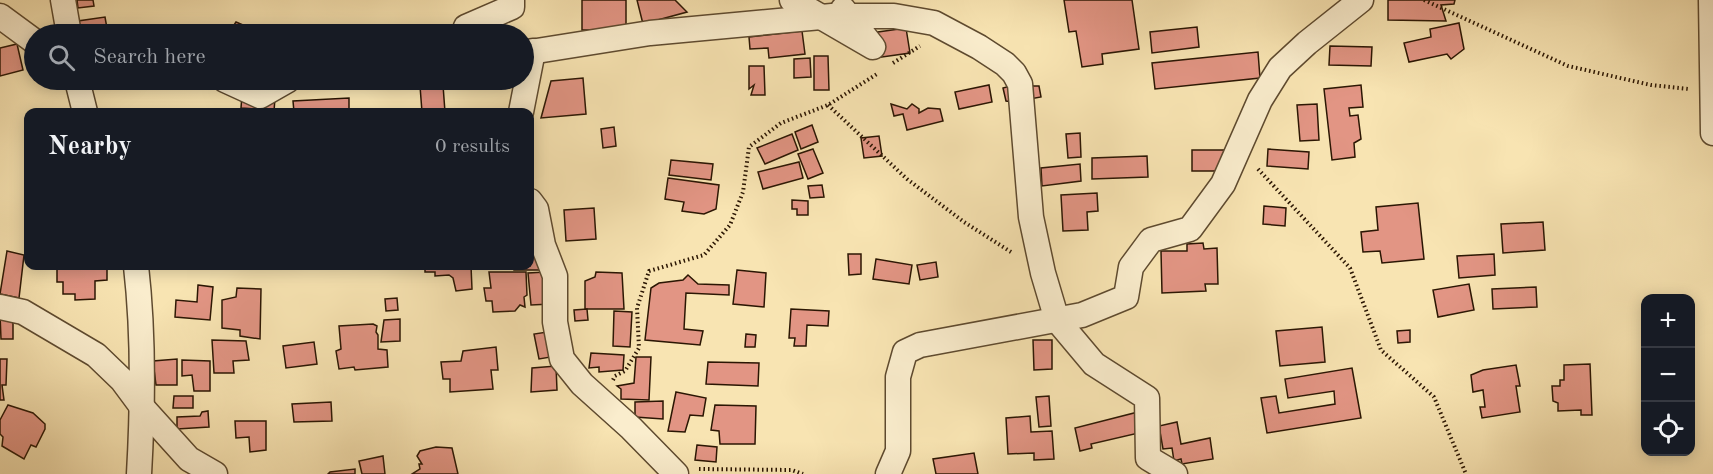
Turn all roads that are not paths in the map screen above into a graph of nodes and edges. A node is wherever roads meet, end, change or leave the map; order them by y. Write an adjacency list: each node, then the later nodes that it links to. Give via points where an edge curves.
1 (63, 0): 8 (street)
2 (512, 0): 9 (street, via 512,7)
3 (792, 0): 6 (street, via 873,47)
4 (1361, 0): 22 (street, via 1280,68 1260,100 1223,184 1190,229 1151,240 1131,267 1126,297 1082,315)
5 (1711, 0): 18 (street)
6 (833, 5): 11 (street); 22 (street, via 934,23 995,55 1014,73 1020,84 1031,217)
7 (0, 16): 10 (street)
8 (67, 24)
9 (473, 24)
10 (24, 34)
11 (534, 51)
12 (80, 90): 16 (street)
13 (247, 90): 14 (street, via 260,96)
14 (270, 90)
15 (524, 90): 17 (street)
16 (84, 108)
17 (521, 108)
18 (1713, 133)
19 (534, 206): 24 (street, via 555,276 555,322 562,359 582,384)
20 (136, 270): 23 (street)
21 (0, 307): 23 (street, via 23,312 96,355)
22 (1057, 320): 27 (street, via 920,345 905,352 898,377 898,451); 28 (street, via 1094,364 1147,398 1148,458)
23 (142, 407): 25 (street); 26 (street, via 189,459)
24 (674, 471)
25 (139, 474)
26 (214, 474)
27 (888, 474)
28 (1175, 474)

